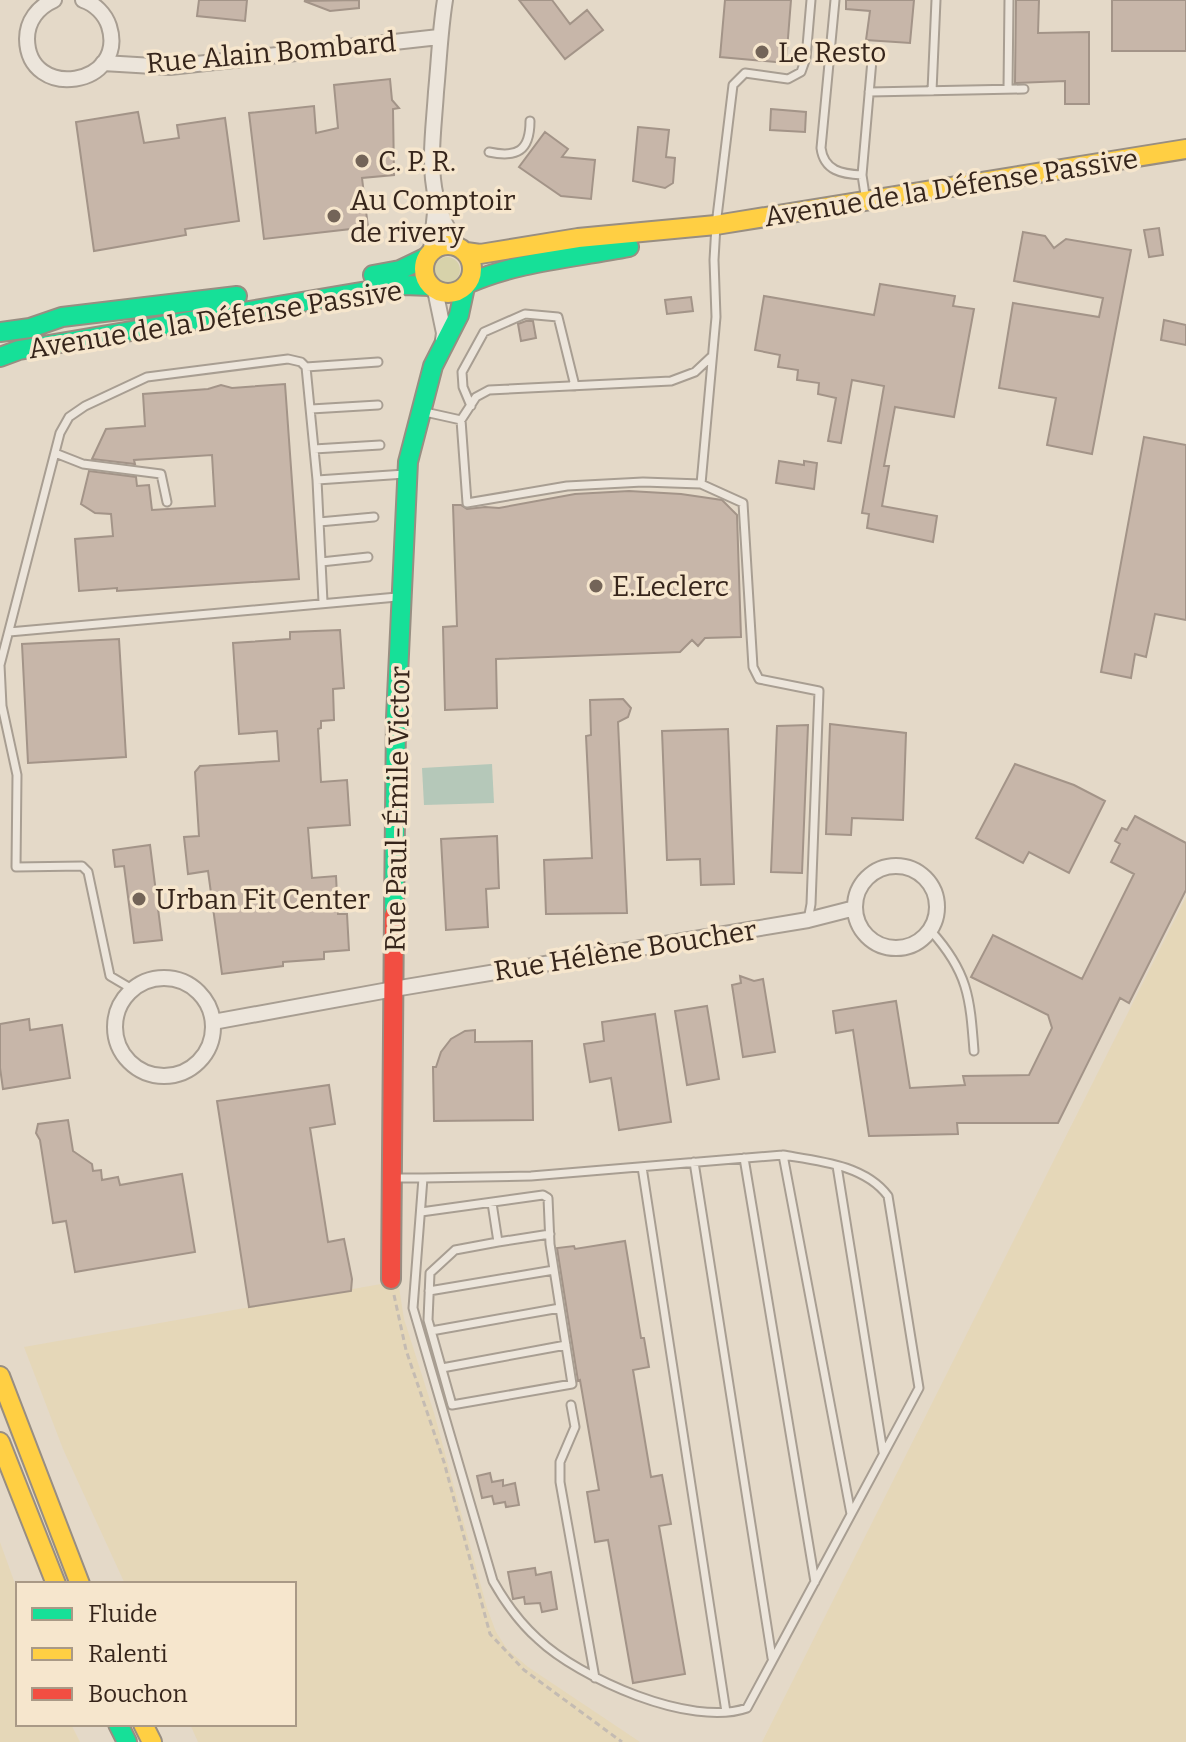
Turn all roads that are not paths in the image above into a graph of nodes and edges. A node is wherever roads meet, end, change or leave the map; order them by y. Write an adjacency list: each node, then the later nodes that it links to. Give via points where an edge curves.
1 (54, 0): 10 (street, via 31,21 27,34 33,60 42,71 67,80 81,79)
2 (83, 0): 10 (street, via 108,24 111,37)
3 (445, 0): 8 (street)
4 (811, 0): 21 (lane, via 801,72 788,79 745,73 733,85)
5 (835, 0): 18 (lane, via 821,148 829,167)
6 (936, 0): 13 (lane)
7 (1009, 0): 11 (lane)
8 (439, 37): 10 (street, Rue Alain Bombard, via 170,67); 19 (street, via 433,129)
9 (872, 60): 14 (lane)
10 (103, 63)
11 (1008, 89): 12 (lane); 13 (lane)
12 (1024, 89)
13 (932, 91): 14 (lane)
14 (869, 92): 18 (lane)
15 (530, 121): 17 (lane, via 530,134 520,151 508,156)
16 (1186, 149): 20 (main road, Avenue de la Défense Passive)
17 (489, 152)
18 (862, 175): 20 (lane)
19 (436, 199): 22 (street); 23 (street)
20 (866, 201): 21 (main road, Avenue de la Défense Passive)
21 (716, 225): 22 (main road, Avenue de la Défense Passive, via 480,254); 24 (main road, Avenue de la Défense Passive, via 616,250 513,267); 29 (lane)
22 (462, 250): 23 (main road, via 444,245); 24 (main road, via 473,271)
23 (429, 254): 25 (main road, via 424,272); 26 (main road, Avenue de la Défense Passive, via 400,270 358,278 62,317)
24 (466, 286): 25 (main road, via 450,293); 27 (main road, Rue Paul-Émile Victor, via 459,315)
25 (433, 288): 27 (street, Rue Paul-Émile Victor); 28 (main road, Avenue de la Défense Passive, via 404,285)
26 (0, 332)
27 (443, 345): 36 (main road, Rue Paul-Émile Victor)
28 (0, 357)
29 (711, 357): 32 (lane, via 695,372 671,381); 43 (lane)
30 (378, 362): 31 (lane)
31 (306, 367): 35 (lane); 40 (lane, via 288,359 147,377 69,417)
32 (575, 386): 34 (lane, via 489,390); 34 (lane, via 558,317 525,314 484,332 462,372)
33 (378, 405): 35 (lane)
34 (471, 406): 37 (lane)
35 (311, 409): 39 (lane)
36 (420, 411): 37 (lane); 41 (main road, Rue Paul-Émile Victor)
37 (461, 420): 43 (lane, via 467,503 567,486)
38 (380, 445): 39 (lane)
39 (314, 449): 42 (lane)
40 (55, 453): 44 (lane, via 83,464 161,474); 51 (lane)
41 (407, 474): 42 (lane); 49 (main road, Rue Paul-Émile Victor)
42 (317, 480): 46 (lane)
43 (701, 484): 53 (lane, via 743,503 753,667 759,679 819,691)
44 (167, 502)
45 (374, 517): 46 (lane)
46 (319, 522): 48 (lane)
47 (368, 557): 48 (lane)
48 (321, 562): 50 (lane)
49 (402, 596): 50 (lane); 56 (main road, Rue Paul-Émile Victor)
50 (323, 602): 51 (lane)
51 (9, 632): 55 (lane, via 0,665 2,706 17,775 16,867 82,866 88,872 110,976)
52 (855, 908): 53 (street, Rue Hélène Boucher); 54 (street, via 863,932 884,947 910,946); 54 (street, via 857,894 874,872 901,866 915,870 926,878 938,904)
53 (808, 920): 56 (street, Rue Hélène Boucher)
54 (931, 931): 58 (lane, via 959,967 970,1000)
55 (132, 989): 57 (street, via 160,977 189,984 201,994); 57 (street, via 122,1000 114,1030 126,1059 152,1075 168,1076 196,1064 206,1052)
56 (394, 989): 57 (street, Rue Hélène Boucher); 64 (main road, Rue Paul-Émile Victor)
57 (213, 1022)
58 (974, 1051)
59 (783, 1155): 60 (lane); 62 (lane); 81 (lane)
60 (744, 1158): 61 (lane); 84 (lane)
61 (694, 1162): 63 (lane); 85 (lane)
62 (837, 1166): 80 (lane); 80 (lane, via 858,1173 888,1196 919,1388)
63 (642, 1167): 65 (lane); 87 (lane)
64 (392, 1178): 65 (lane); 71 (main road, Rue Paul-Émile Victor)
65 (423, 1178): 67 (lane)
66 (492, 1203): 67 (lane); 68 (lane, via 543,1195 548,1198); 69 (lane)
67 (421, 1212): 86 (lane, via 413,1308 493,1581 511,1612 540,1642)
68 (550, 1234): 69 (lane); 70 (lane)
69 (498, 1242): 72 (lane, via 455,1250 430,1273)
70 (554, 1270): 72 (lane); 73 (lane)
71 (391, 1279)
72 (429, 1291): 74 (lane)
73 (560, 1308): 74 (lane); 75 (lane)
74 (431, 1331): 76 (lane)
75 (566, 1345): 76 (lane); 76 (lane, via 572,1384 452,1405)
76 (442, 1368)
77 (0, 1376): 83 (main road)
78 (571, 1405): 86 (lane, via 575,1427 560,1462 560,1482)
79 (0, 1442): 82 (main road)
80 (884, 1454): 81 (lane)
81 (851, 1514): 84 (lane)
82 (55, 1582)
83 (79, 1582)
84 (815, 1582): 85 (lane)
85 (773, 1660): 87 (lane, via 747,1708)
86 (595, 1678): 87 (lane, via 647,1700)
87 (726, 1712)

